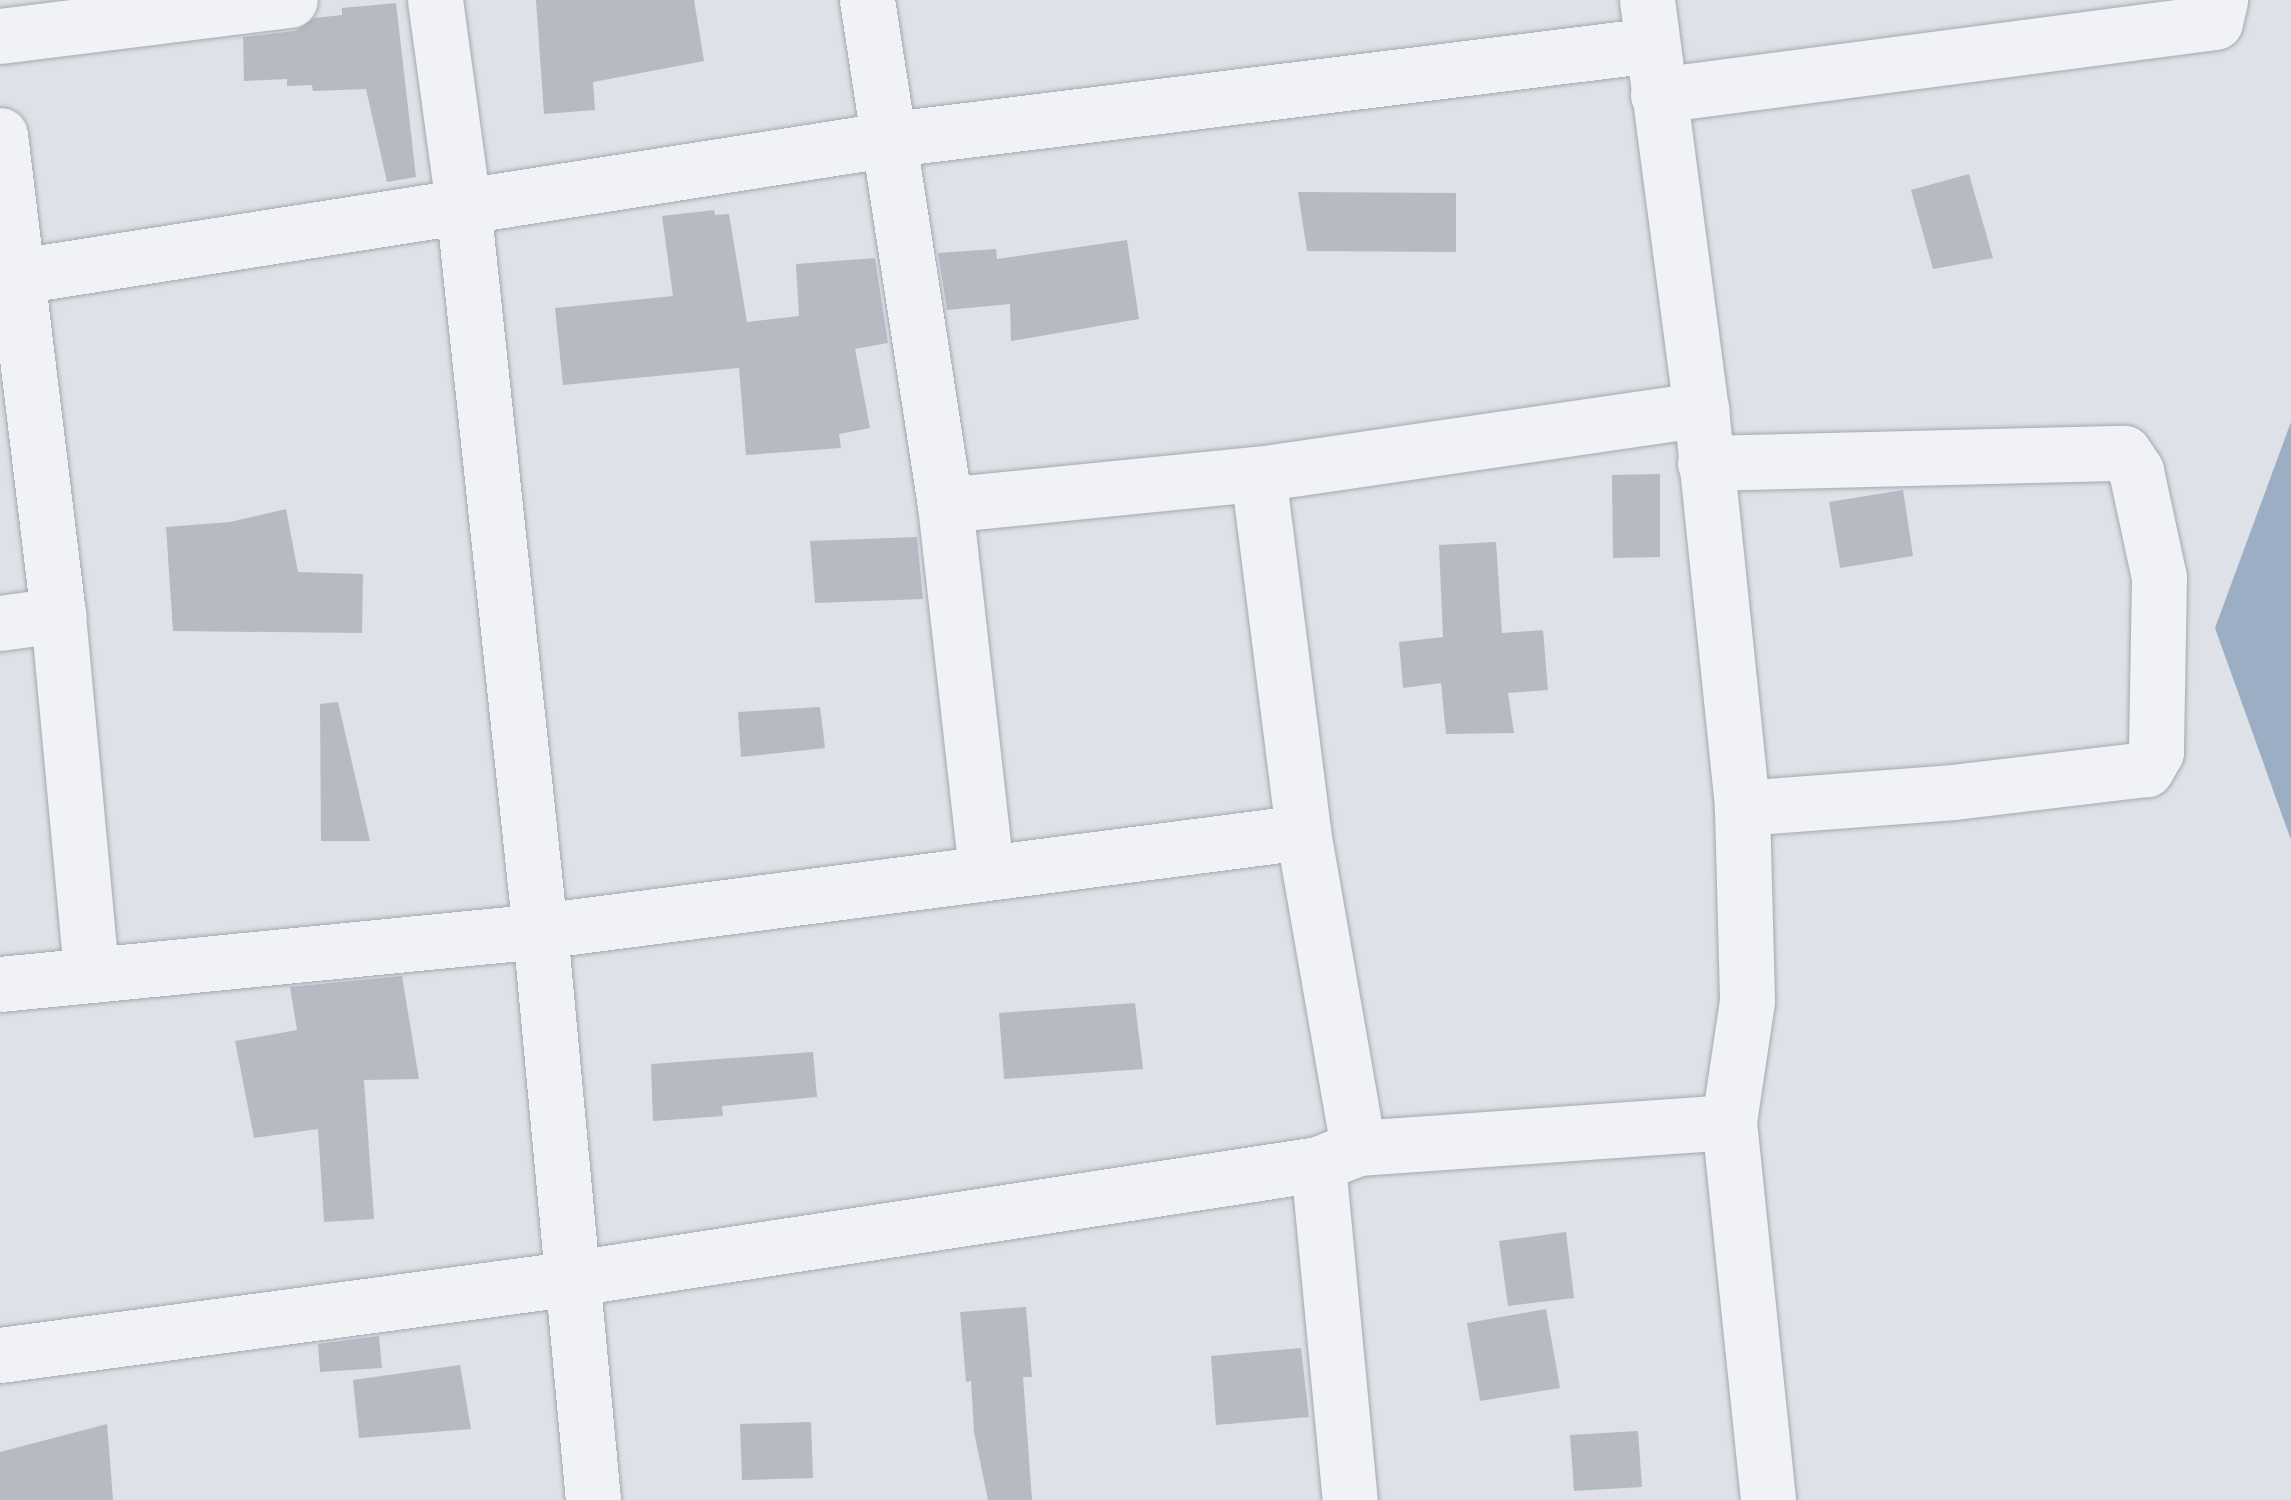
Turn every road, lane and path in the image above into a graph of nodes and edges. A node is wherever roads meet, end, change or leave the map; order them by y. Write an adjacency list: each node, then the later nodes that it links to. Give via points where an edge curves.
1 (290, 0): 5 (street)
2 (435, 0): 9 (street)
3 (867, 0): 8 (street)
4 (2220, 0): 6 (street, via 2216,22)
5 (0, 36)
6 (1652, 47): 8 (street); 11 (street)
7 (0, 135): 10 (street)
8 (885, 140): 9 (street); 14 (street)
9 (463, 205): 10 (street); 20 (street)
10 (8, 278): 15 (street)
11 (1702, 409): 12 (street); 13 (street)
12 (1705, 464): 17 (street); 17 (street, via 2124,454 2136,471 2159,577 2156,752 2146,769)
13 (1258, 474): 14 (street); 18 (street)
14 (945, 506): 19 (street)
15 (58, 615): 16 (street); 21 (street)
16 (0, 622)
17 (1742, 808): 23 (street, via 1747,1000)
18 (1304, 832): 19 (street); 24 (street)
19 (986, 870): 20 (street)
20 (540, 931): 21 (street); 25 (street)
21 (92, 974): 22 (street)
22 (0, 984)
23 (1729, 1122): 24 (street); 29 (street)
24 (1338, 1156): 25 (street); 28 (street)
25 (574, 1278): 26 (street); 27 (street)
26 (0, 1354)
27 (593, 1500)
28 (1350, 1500)
29 (1768, 1500)

